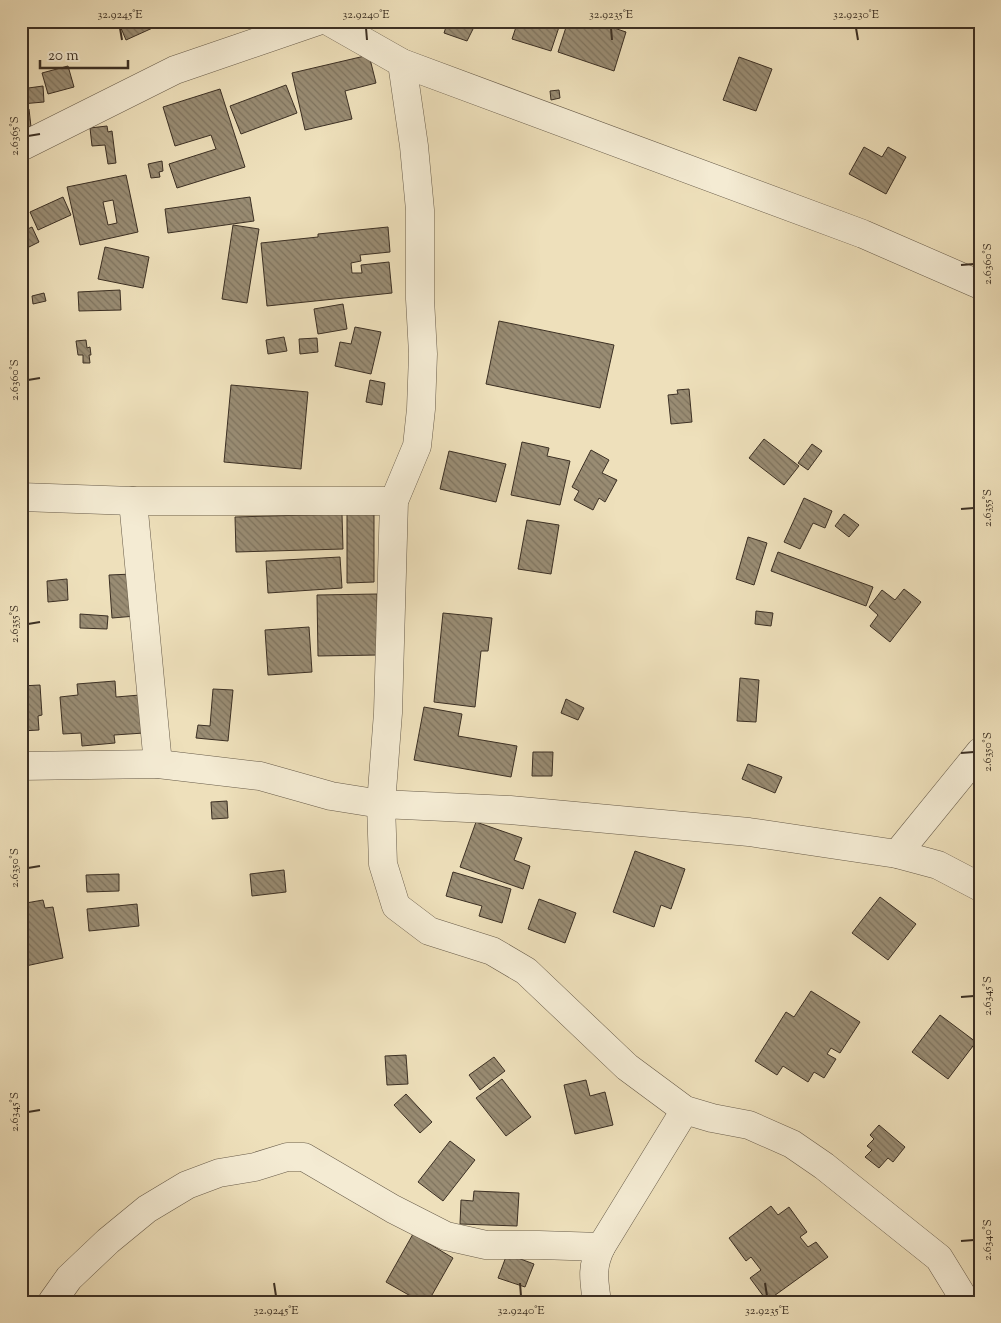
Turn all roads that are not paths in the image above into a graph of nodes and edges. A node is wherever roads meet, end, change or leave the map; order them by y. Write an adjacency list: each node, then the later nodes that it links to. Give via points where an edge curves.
1 (318, 21): 4 (street, via 175,70)
2 (328, 21): 3 (street)
3 (402, 63): 5 (street, via 863,234); 8 (street, via 420,210 423,354 417,446)
4 (21, 147)
5 (980, 285)
6 (21, 497): 7 (street)
7 (133, 501): 8 (street); 10 (street)
8 (394, 501): 12 (street)
9 (980, 752): 13 (street)
10 (158, 764): 11 (street); 12 (street, via 260,776 331,796)
11 (21, 766)
12 (382, 804): 13 (street, via 510,810 749,832); 15 (street, via 384,864 396,906 430,931 492,952 526,971 627,1067)
13 (897, 854): 14 (street, via 938,866)
14 (980, 887)
15 (685, 1110): 16 (street); 19 (street, via 749,1125 792,1144 939,1258)
16 (601, 1248): 17 (street, via 486,1245 446,1236 304,1157 287,1157 187,1184 146,1208 69,1278); 18 (street, via 593,1277)
17 (52, 1302)
18 (597, 1302)
19 (966, 1302)

